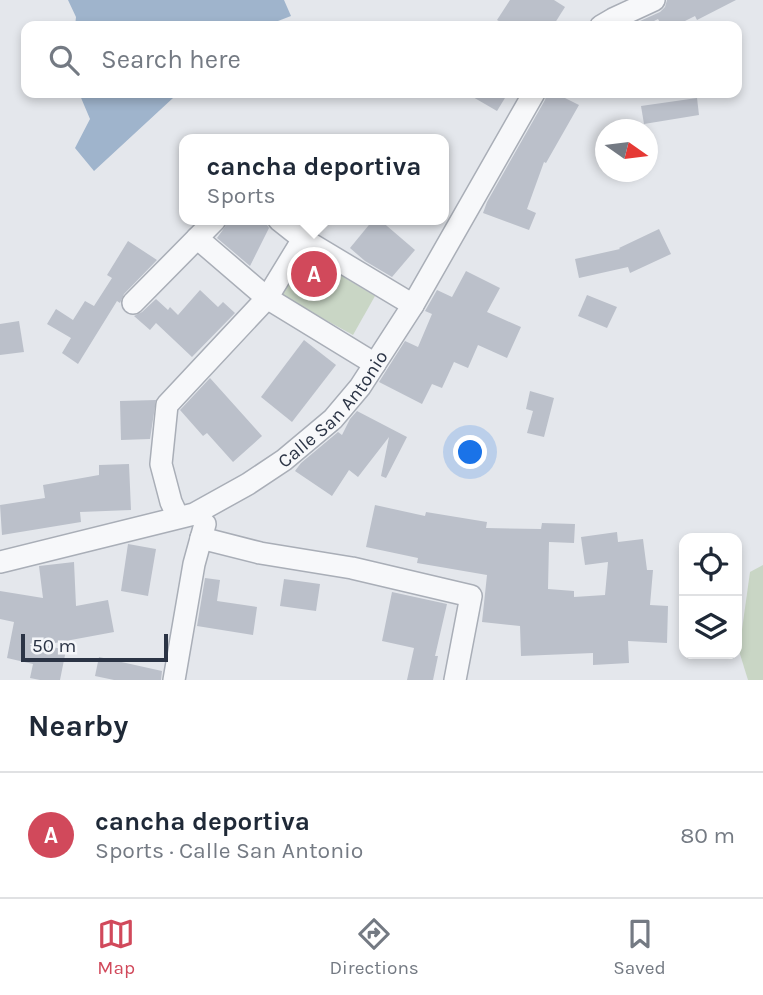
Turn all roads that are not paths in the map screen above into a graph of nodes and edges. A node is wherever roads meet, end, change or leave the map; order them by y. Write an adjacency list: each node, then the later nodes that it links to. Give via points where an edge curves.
1 (654, 0): 2 (street)
2 (609, 21)
3 (531, 98): 10 (street, Calle San Antonio)
4 (210, 225): 6 (street)
5 (285, 225): 7 (street)
6 (197, 238): 8 (street); 9 (street)
7 (303, 239): 8 (street); 10 (street)
8 (267, 298): 11 (street); 13 (street, via 167,405 162,464)
9 (133, 303)
10 (413, 305): 11 (street, Calle San Antonio)
11 (375, 364): 12 (street, Calle San Antonio, via 323,427 284,460)
12 (211, 504): 13 (street, Calle San Antonio); 14 (street)
13 (178, 517): 15 (street, Calle San Antonio)
14 (201, 538): 16 (street); 17 (street, via 471,596)
15 (0, 562)
16 (174, 680)
17 (455, 680)

